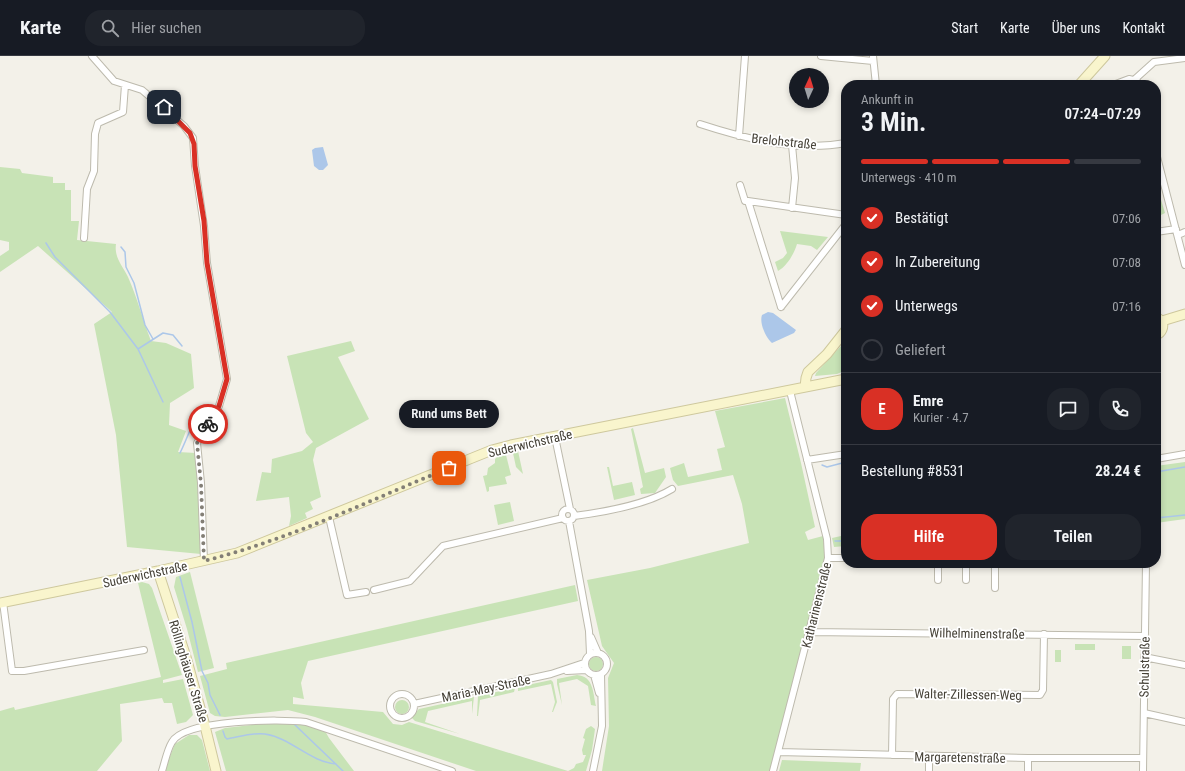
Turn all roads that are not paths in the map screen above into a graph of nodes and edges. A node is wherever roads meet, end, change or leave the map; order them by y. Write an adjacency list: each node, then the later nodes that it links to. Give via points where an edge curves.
1 (92, 56): 12 (street, via 114,81)
2 (745, 56): 14 (street)
3 (821, 56): 7 (street)
4 (1105, 56): 9 (main road)
5 (1172, 58): 6 (street); 11 (street, via 1154,62)
6 (1185, 58)
7 (873, 59): 8 (street)
8 (875, 80)
9 (1083, 80)
10 (1126, 80): 11 (street)
11 (1134, 80)
12 (125, 85): 26 (street, via 123,112 98,123 95,134 94,171 87,189); 47 (street, via 142,90 164,107 190,133 194,144 207,263 227,379 219,406 197,443)
13 (700, 124): 14 (street, Brelohstraße)
14 (739, 136): 16 (street, Brelohstraße)
15 (841, 143): 16 (street, Brelohstraße)
16 (792, 145): 20 (street, via 795,178)
17 (1161, 176): 24 (street)
18 (740, 185): 19 (street, via 745,201)
19 (748, 201): 20 (street); 22 (street, via 781,307)
20 (792, 208): 21 (street)
21 (841, 215)
22 (841, 230)
23 (1161, 232): 24 (street)
24 (1177, 232): 25 (street); 27 (street)
25 (1185, 232)
26 (84, 238)
27 (1185, 265)
28 (1185, 314): 29 (main road)
29 (1161, 319)
30 (841, 336): 32 (main road, via 808,372)
31 (841, 380): 32 (main road, Suderwichstraße)
32 (805, 387): 33 (main road, Suderwichstraße)
33 (790, 391): 34 (main road, Suderwichstraße); 38 (street, Katharinenstraße)
34 (555, 437): 40 (street); 42 (main road, Suderwichstraße, via 492,450)
35 (1185, 454): 37 (street)
36 (841, 455): 38 (street)
37 (1161, 458)
38 (807, 460): 45 (street, Katharinenstraße, via 827,540)
39 (672, 489): 41 (street, via 652,499)
40 (570, 508): 41 (street); 43 (street, via 563,511)
41 (574, 516): 44 (street)
42 (330, 517): 47 (main road, Suderwichstraße, via 236,553); 57 (street, via 347,595)
43 (562, 518): 44 (street); 56 (street, via 443,546 410,581)
44 (569, 521): 59 (street)
45 (828, 558): 46 (street); 60 (street, Katharinenstraße)
46 (841, 558)
47 (204, 561): 52 (main road, Suderwichstraße)
48 (938, 568): 53 (street)
49 (966, 568): 54 (street)
50 (995, 568): 55 (street)
51 (1146, 568): 62 (street, Schulstraße)
52 (158, 572): 58 (main road, Suderwichstraße); 75 (main road, Röllinghäuser Straße)
53 (938, 580)
54 (966, 580)
55 (995, 588)
56 (374, 590)
57 (366, 592)
58 (2, 603): 63 (street, Suderwichstraße, via 12,671)
59 (589, 631): 64 (street); 65 (street)
60 (810, 632): 61 (street, Wilhelminenstraße); 76 (street, Katharinenstraße)
61 (1044, 634): 62 (street, Wilhelminenstraße); 77 (street, Walter-Zillessen-Weg, via 1043,690 1040,695 896,694 893,699)
62 (1145, 636): 66 (street, Schulstraße)
63 (144, 650)
64 (598, 653): 65 (street); 69 (street, via 607,661 606,670)
65 (590, 654): 68 (street)
66 (1144, 656): 67 (street); 73 (street, Schulstraße)
67 (1185, 665)
68 (585, 666): 70 (street); 71 (street, Maria-May-Straße)
69 (601, 674): 70 (street); 72 (street)
70 (594, 675): 72 (street)
71 (414, 704)
72 (602, 707): 84 (street, via 601,736)
73 (1144, 713): 74 (street); 80 (street, Schulstraße)
74 (1185, 722)
75 (206, 726): 81 (street, via 184,732 172,740); 82 (main road, Röllinghäuser Straße); 83 (street, via 284,719 306,722)
76 (778, 752): 77 (street, Margaretenstraße); 85 (street, Katharinenstraße)
77 (892, 755): 78 (street, Margaretenstraße)
78 (929, 756): 79 (street, Margaretenstraße); 86 (street)
79 (1028, 758): 80 (street, Margaretenstraße); 87 (street)
80 (1143, 758): 88 (street, Schulstraße)
81 (162, 771)
82 (216, 771)
83 (452, 771)
84 (592, 771)
85 (773, 771)
86 (929, 771)
87 (1028, 771)
88 (1143, 771)

